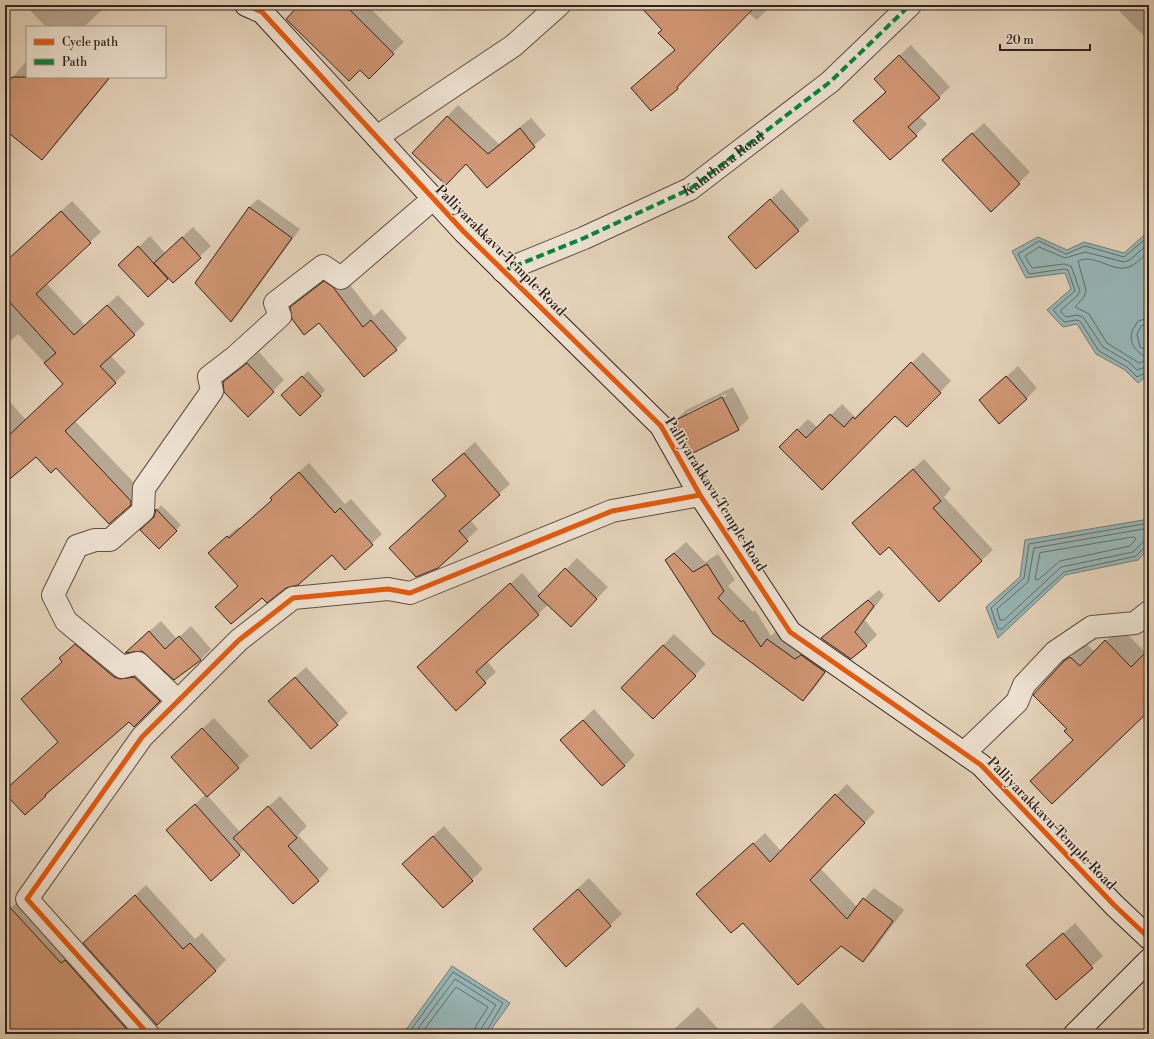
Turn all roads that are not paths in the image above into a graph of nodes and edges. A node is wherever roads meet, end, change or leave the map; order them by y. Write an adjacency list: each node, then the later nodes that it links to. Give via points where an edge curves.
1 (246, 5): 4 (street, Palliyarakkavu Temple Road, via 262,12)
2 (559, 5): 4 (street, via 513,46)
3 (910, 5): 6 (street, Kalathara Road, via 830,82 690,189 584,238)
4 (377, 137): 5 (street, Palliyarakkavu Temple Road)
5 (433, 199): 6 (street, Palliyarakkavu Temple Road); 9 (street, via 341,278 323,266 275,303 280,316 209,377 212,391 144,488 142,511 110,540 96,540 77,546 53,595 66,621 122,667 138,663)
6 (503, 271): 7 (street, Palliyarakkavu Temple Road, via 661,426)
7 (700, 495): 9 (street, via 612,511 410,593 388,589 293,598 239,640); 10 (street, Palliyarakkavu Temple Road, via 790,632)
8 (1149, 612): 10 (street, via 1135,623 1092,626 1055,652 1024,685 1017,702)
9 (178, 701): 13 (street, via 142,737 27,899)
10 (964, 753): 11 (street, Palliyarakkavu Temple Road, via 981,765 1114,905)
11 (1149, 938)
12 (1149, 960): 14 (street)
13 (148, 1034)
14 (1075, 1034)

